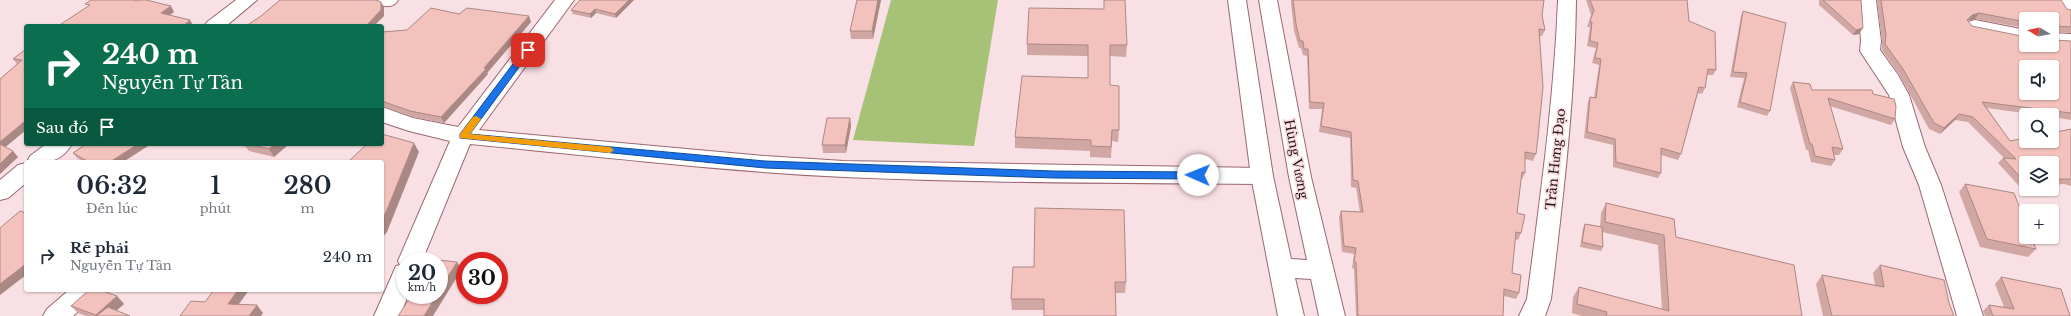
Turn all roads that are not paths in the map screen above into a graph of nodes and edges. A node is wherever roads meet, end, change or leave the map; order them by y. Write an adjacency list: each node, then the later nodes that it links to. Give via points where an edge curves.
1 (248, 0): 9 (street)
2 (565, 0): 15 (street)
3 (1237, 0): 19 (street)
4 (1268, 0): 23 (street, Hùng Vương, via 1300,177)
5 (1567, 0): 30 (street, Trần Hưng Đạo, via 1567,37 1555,174 1539,299)
6 (1867, 0): 31 (street, via 1870,51 1899,95)
7 (2063, 0): 8 (street)
8 (2071, 10)
9 (217, 24)
10 (1975, 26): 11 (street)
11 (2019, 35)
12 (2059, 39): 13 (street)
13 (2071, 40)
14 (384, 115): 15 (street, via 409,124)
15 (463, 136): 19 (street, via 844,169); 21 (street)
16 (58, 146): 17 (street)
17 (41, 160)
18 (24, 173): 20 (street)
19 (1262, 176): 22 (street)
20 (0, 192)
21 (414, 252)
22 (1282, 268): 23 (street); 28 (street)
23 (1321, 270): 29 (street, Hùng Vương)
24 (83, 292): 26 (street)
25 (396, 293): 27 (street)
26 (56, 316)
27 (386, 316)
28 (1291, 316)
29 (1332, 316)
30 (1532, 316)
31 (1970, 316)

